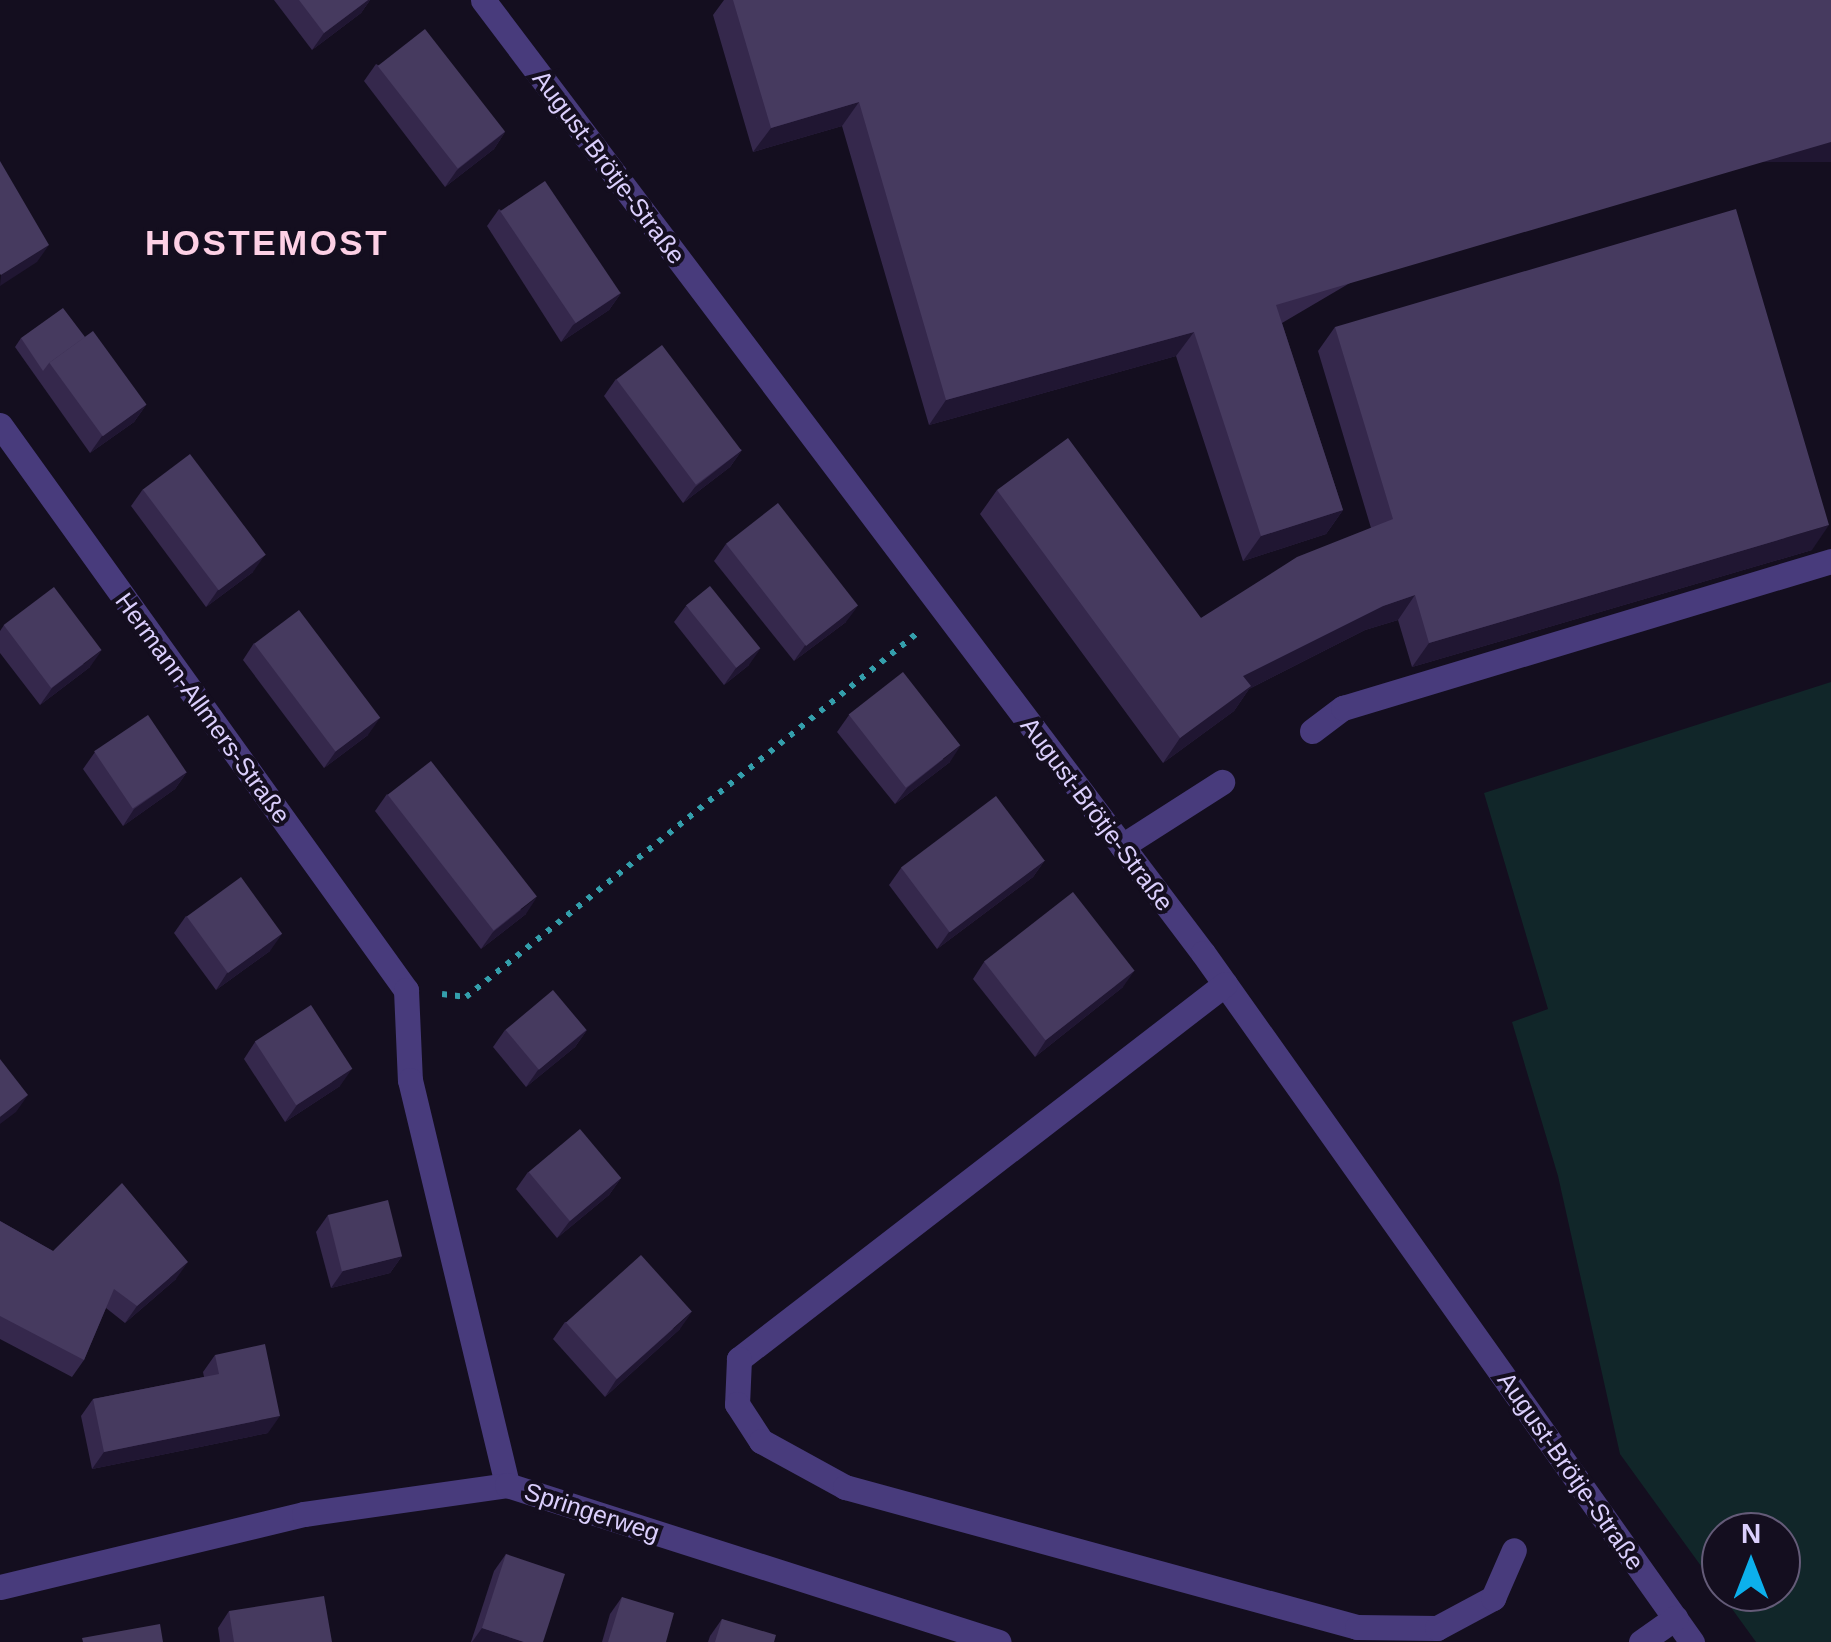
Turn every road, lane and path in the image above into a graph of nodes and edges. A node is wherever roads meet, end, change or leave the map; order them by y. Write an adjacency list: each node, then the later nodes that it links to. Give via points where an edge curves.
1 (484, 0): 4 (street, August-Brötje-Straße)
2 (0, 426): 9 (street, Hermann-Allmers-Straße)
3 (1831, 562): 5 (street, via 1343,708)
4 (943, 612): 7 (street, August-Brötje-Straße); 9 (path, via 466,997)
5 (1312, 731)
6 (1222, 782): 7 (street)
7 (1122, 846): 8 (street, August-Brötje-Straße)
8 (1225, 984): 11 (street, via 739,1359 737,1404 762,1441 845,1488 1357,1627 1437,1628 1493,1598); 13 (street, August-Brötje-Straße)
9 (406, 990): 10 (street, via 410,1080)
10 (507, 1485): 12 (street, Springerweg, via 304,1514); 14 (street, Springerweg)
11 (1514, 1550)
12 (0, 1587)
13 (1675, 1618): 15 (street); 16 (street, August-Brötje-Straße)
14 (999, 1642)
15 (1641, 1642)
16 (1692, 1642)

